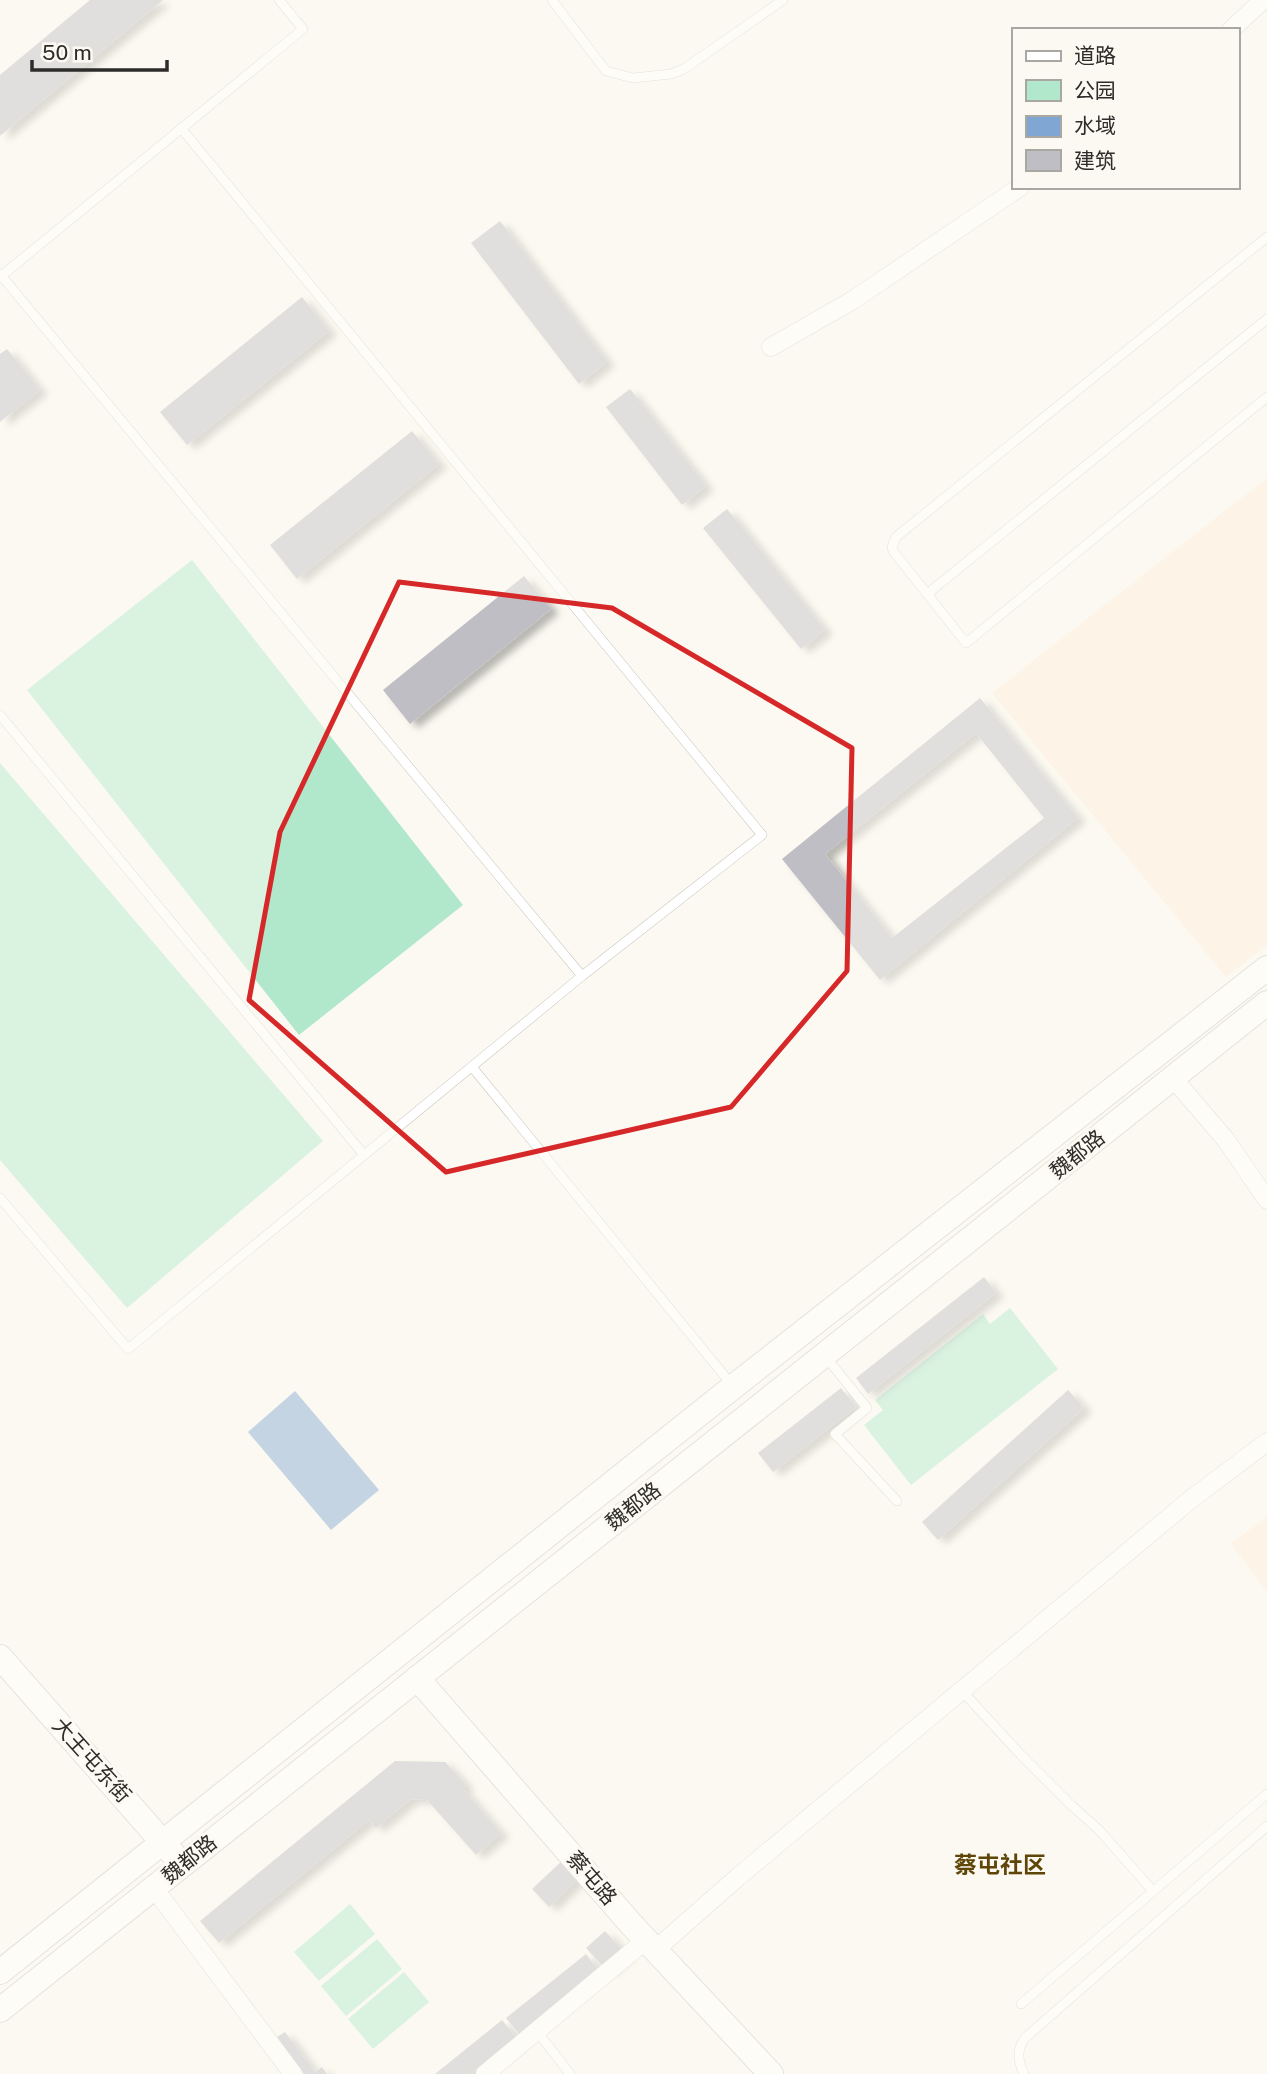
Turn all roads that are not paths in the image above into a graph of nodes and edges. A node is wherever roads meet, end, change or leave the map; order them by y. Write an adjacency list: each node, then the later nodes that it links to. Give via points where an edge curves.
1 (279, 0): 6 (lane, via 303,29)
2 (552, 0): 3 (lane, via 606,71 633,78 684,69)
3 (783, 0)
4 (1263, 0): 5 (street)
5 (1233, 28)
6 (181, 128): 9 (lane); 16 (lane, via 762,835)
7 (1017, 189): 11 (street, via 853,300)
8 (1267, 237): 13 (lane, via 895,537 893,551)
9 (0, 276): 16 (lane)
10 (1267, 319): 13 (lane)
11 (771, 347)
12 (1267, 397): 13 (lane, via 965,643)
13 (927, 594)
14 (0, 715): 20 (lane)
15 (1267, 968): 24 (main road, 魏都路)
16 (582, 976): 18 (lane)
17 (1267, 1003): 19 (main road, 魏都路)
18 (472, 1067): 20 (lane); 24 (lane)
19 (1173, 1078): 22 (street, via 1226,1140); 23 (main road, 魏都路)
20 (364, 1156): 21 (lane, via 128,1349)
21 (0, 1198)
22 (1267, 1200)
23 (824, 1355): 26 (lane, via 867,1408 835,1434); 28 (main road, 魏都路)
24 (733, 1387): 32 (main road, 魏都路)
25 (1267, 1442): 29 (street, via 1190,1500)
26 (897, 1501)
27 (0, 1657): 32 (main road, 大王屯东街)
28 (417, 1678): 33 (main road, 魏都路); 36 (main road, 蔡屯路)
29 (962, 1692): 35 (lane); 36 (street)
30 (1267, 1794): 35 (lane)
31 (1267, 1826): 45 (lane, via 1025,2038 1018,2056)
32 (163, 1841): 33 (main road, 大王屯东街); 37 (main road, 魏都路)
33 (181, 1865): 34 (main road, 魏都路)
34 (154, 1888): 39 (main road, 魏都路); 41 (street)
35 (1152, 1890): 38 (lane)
36 (651, 1945): 40 (street); 44 (main road, 蔡屯路)
37 (0, 1972)
38 (1021, 2004)
39 (0, 2010)
40 (537, 2031): 42 (street); 43 (lane)
41 (293, 2074)
42 (485, 2074)
43 (570, 2074)
44 (771, 2074)
45 (1024, 2074)

